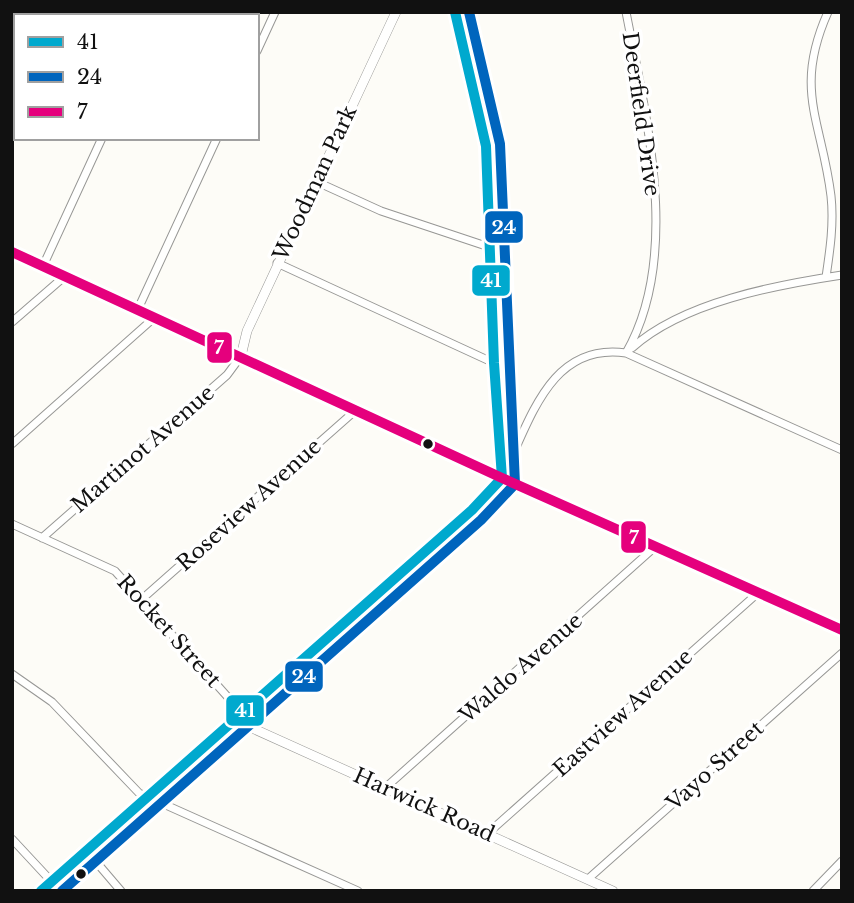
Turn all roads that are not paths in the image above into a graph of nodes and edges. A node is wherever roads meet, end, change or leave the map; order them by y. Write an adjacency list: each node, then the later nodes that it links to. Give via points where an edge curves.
1 (275, 12): 6 (street)
2 (396, 12): 9 (street, Woodman Park)
3 (455, 12): 10 (main road, via 484,135)
4 (626, 12): 20 (street, Deerfield Drive, via 647,120 655,219 644,314)
5 (828, 12): 16 (street, via 815,42 810,70 813,117 832,200)
6 (259, 47)
7 (101, 140): 13 (street)
8 (216, 140): 17 (street)
9 (315, 181): 10 (street, via 381,211); 12 (street, Woodman Park)
10 (489, 247): 22 (main road)
11 (12, 252): 13 (main road)
12 (277, 263): 21 (street, Woodman Park); 22 (street)
13 (43, 266): 15 (main road)
14 (842, 275): 16 (street)
15 (65, 276): 17 (main road); 19 (street)
16 (826, 277): 20 (street, via 763,288 722,302 648,334)
17 (138, 309): 18 (main road)
18 (155, 317): 21 (main road); 24 (street)
19 (12, 322)
20 (626, 353): 25 (street); 26 (street, via 591,354 560,371)
21 (241, 356): 23 (main road); 28 (street, Martinot Avenue, via 227,375)
22 (494, 363): 26 (main road)
23 (356, 410): 26 (main road); 31 (street, Roseview Avenue)
24 (12, 444)
25 (842, 450)
26 (502, 478): 29 (main road); 35 (main road, via 480,503)
27 (12, 524): 28 (street, Rocket Street)
28 (42, 538): 31 (street, Rocket Street, via 110,568)
29 (656, 546): 30 (main road); 36 (street, Waldo Avenue)
30 (759, 592): 32 (main road); 38 (street, Eastview Avenue)
31 (142, 599): 35 (street, Rocket Street)
32 (842, 630)
33 (842, 653): 42 (street, Vayo Street)
34 (12, 674): 37 (street, via 52,702)
35 (238, 714): 36 (street, Harwick Road, via 252,728); 37 (main road)
36 (385, 788): 38 (street, Harwick Road)
37 (146, 797): 40 (main road); 46 (street)
38 (487, 834): 42 (street, Harwick Road)
39 (12, 839): 43 (street)
40 (86, 850): 43 (main road); 45 (street)
41 (842, 861): 48 (street)
42 (588, 879): 47 (street, Harwick Road)
43 (52, 882): 44 (main road)
44 (41, 891)
45 (121, 891)
46 (358, 891)
47 (613, 891)
48 (813, 891)

